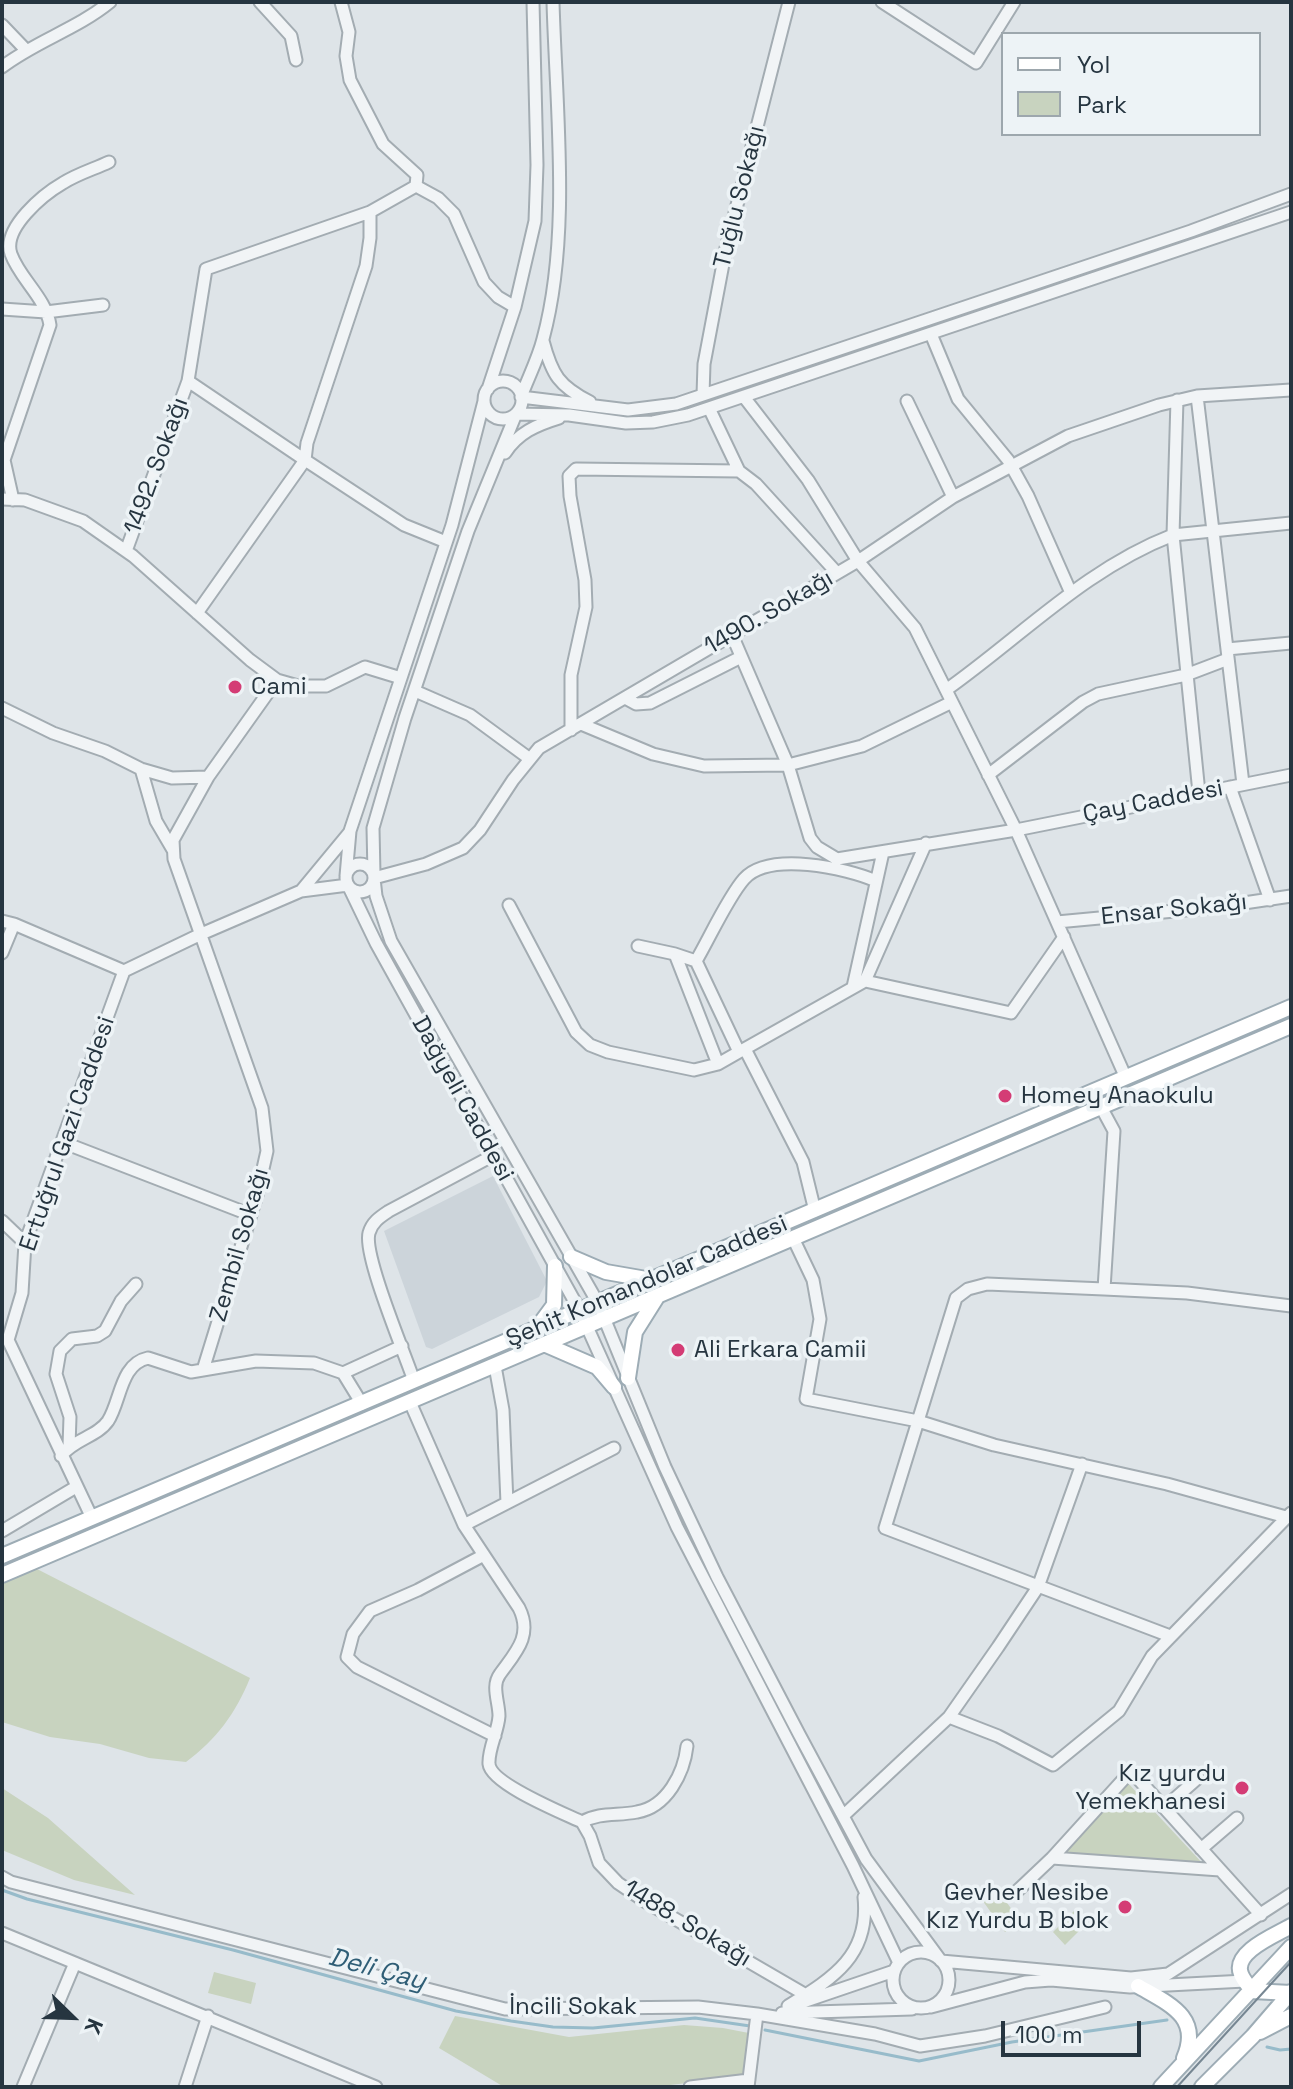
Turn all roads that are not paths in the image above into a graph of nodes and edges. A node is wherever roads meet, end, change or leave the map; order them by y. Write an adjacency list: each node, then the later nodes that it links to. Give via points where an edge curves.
1 (92, 2): 9 (street)
2 (260, 2): 12 (street, via 291,36)
3 (341, 2): 15 (street, via 349,32 350,80 383,144 417,175)
4 (533, 2): 20 (street, via 536,199)
5 (553, 2): 24 (street, via 558,216)
6 (789, 2): 28 (street, Tuğlu Sokağı, via 726,248)
7 (882, 2): 8 (street, via 976,63)
8 (1014, 2)
9 (109, 3): 11 (street)
10 (2, 25): 11 (street)
11 (25, 49): 13 (street)
12 (296, 60)
13 (2, 67)
14 (109, 162): 22 (street, via 56,187 13,229 11,255)
15 (416, 186): 17 (street); 20 (street, via 454,214 484,282)
16 (1291, 194): 28 (street)
17 (370, 212): 25 (street, 1492. Sokağı, via 206,269); 38 (street, via 366,266)
18 (1291, 212): 23 (street)
19 (103, 305): 22 (street)
20 (515, 307): 27 (street)
21 (2, 309): 22 (street)
22 (46, 312): 43 (street, via 49,333 4,460)
23 (931, 334): 31 (street); 39 (street, via 958,399)
24 (543, 341): 30 (street); 34 (street, via 560,383)
25 (188, 381): 38 (street); 48 (street, 1492. Sokağı)
26 (1291, 390): 29 (street, 1490. Sokağı)
27 (486, 395): 30 (street, via 498,382 515,386); 36 (street, via 485,407 493,417); 47 (street)
28 (703, 395): 34 (street, via 649,409)
29 (1197, 396): 32 (street, 1490. Sokağı); 45 (street)
30 (521, 397): 34 (street); 36 (street)
31 (744, 397): 35 (street); 49 (street, via 808,480)
32 (1177, 400): 39 (street, 1490. Sokağı, via 1068,436); 46 (street)
33 (907, 401): 42 (street)
34 (598, 406)
35 (709, 408): 37 (street, via 653,422); 40 (street)
36 (516, 414): 37 (street); 41 (street)
37 (569, 415): 41 (street, via 526,431)
38 (305, 460): 47 (street, via 404,525); 52 (street)
39 (1010, 468): 42 (street, 1490. Sokağı); 51 (street)
40 (739, 471): 50 (street); 65 (street, via 576,469 569,476 586,607 571,675)
41 (491, 474): 61 (street, Dağyeli Caddesi)
42 (953, 497): 49 (street, 1490. Sokağı)
43 (8, 500): 48 (street, via 25,500 83,521)
44 (1291, 523): 45 (street)
45 (1213, 532): 46 (street); 55 (street)
46 (1173, 535): 51 (street); 57 (street)
47 (446, 542): 58 (street)
48 (126, 551): 52 (street)
49 (858, 561): 50 (street, 1490. Sokağı); 60 (street, via 915,628)
50 (837, 573): 53 (street, 1490. Sokağı)
51 (1071, 593): 60 (street)
52 (197, 613): 59 (street)
53 (732, 635): 56 (street, Çay Caddesi); 62 (street, 1490. Sokağı)
54 (1291, 643): 55 (street)
55 (1227, 654): 57 (street); 72 (street)
56 (741, 657): 62 (street, via 650,703); 67 (street, Çay Caddesi)
57 (1186, 675): 69 (street, via 1098,694); 73 (street)
58 (401, 678): 59 (street, via 365,667 326,686); 75 (street)
59 (277, 680): 71 (street)
60 (946, 690): 63 (street)
61 (415, 691): 66 (street, via 470,715); 79 (street, Dağyeli Caddesi, via 377,810)
62 (625, 698): 65 (street, 1490. Sokağı)
63 (952, 702): 67 (street, via 862,746); 69 (street)
64 (2, 708): 68 (street)
65 (576, 727): 66 (street, 1490. Sokağı); 67 (street, via 704,766)
66 (530, 759): 79 (street, 1490. Sokağı, via 463,848 426,864)
67 (788, 765): 78 (street, Çay Caddesi, via 817,847 837,859)
68 (141, 769): 71 (street, via 172,778); 77 (street, Zembil Sokağı, via 156,821)
69 (988, 775): 74 (street)
70 (1291, 775): 72 (street, Çay Caddesi)
71 (208, 777): 77 (street, via 177,831)
72 (1236, 786): 73 (street, Çay Caddesi); 84 (street)
73 (1199, 793): 74 (street, Çay Caddesi)
74 (1016, 830): 76 (street, Çay Caddesi); 86 (street)
75 (350, 831): 80 (street); 82 (street)
76 (926, 843): 78 (street, Çay Caddesi); 95 (street)
77 (173, 850): 88 (street, Zembil Sokağı)
78 (883, 852): 81 (street)
79 (374, 876): 80 (street, via 371,887 363,891 354,891); 80 (street, via 359,863 350,867); 110 (street, Dağyeli Caddesi, via 391,941)
80 (347, 880): 82 (street); 104 (street, Dağyeli Caddesi, via 376,943)
81 (876, 881): 93 (street, via 833,867 778,865 754,871 737,889); 96 (street)
82 (301, 891): 88 (street)
83 (1291, 896): 84 (street, Ensar Sokağı)
84 (1270, 900): 86 (street, Ensar Sokağı)
85 (509, 905): 100 (street, via 576,1032 590,1045 694,1070)
86 (1057, 922): 89 (street)
87 (8, 923): 91 (street); 94 (street)
88 (199, 935): 94 (street); 106 (street, Zembil Sokağı, via 262,1108 267,1151)
89 (1064, 937): 95 (street, via 1011,1013); 101 (street)
90 (638, 946): 92 (street)
91 (2, 953)
92 (675, 954): 93 (street); 100 (street)
93 (696, 961): 99 (street)
94 (124, 971): 103 (street, Ertuğrul Gazi Caddesi)
95 (865, 981): 96 (street)
96 (853, 987): 99 (street)
97 (1291, 1007): 101 (main road, Şehit Komandolar Caddesi)
98 (1291, 1026): 102 (main road, Şehit Komandolar Caddesi)
99 (742, 1051): 100 (street); 105 (street, via 803,1162)
100 (718, 1064)
101 (1126, 1078): 105 (main road, Şehit Komandolar Caddesi)
102 (1101, 1107): 108 (main road, Şehit Komandolar Caddesi); 114 (street, via 1114,1131)
103 (62, 1142): 106 (street); 109 (street, Ertuğrul Gazi Caddesi)
104 (494, 1155): 111 (street, Dağyeli Caddesi); 124 (street, via 374,1221 368,1235 372,1260)
105 (815, 1211): 112 (main road, Şehit Komandolar Caddesi)
106 (251, 1215): 126 (street, Zembil Sokağı)
107 (2, 1221): 109 (street)
108 (793, 1238): 115 (main road, Şehit Komandolar Caddesi); 133 (street, via 813,1280 820,1319 806,1399)
109 (25, 1243): 122 (street, Ertuğrul Gazi Caddesi, via 22,1293)
110 (571, 1257): 112 (main road, via 606,1272); 116 (street, Dağyeli Caddesi)
111 (555, 1266): 118 (street, Dağyeli Caddesi); 121 (main road, via 554,1305)
112 (652, 1280): 116 (main road, Şehit Komandolar Caddesi)
113 (136, 1284): 135 (street, via 105,1331 72,1339 60,1351 56,1374 70,1417)
114 (1104, 1289): 117 (street); 133 (street, via 987,1284 968,1289 956,1298)
115 (659, 1295): 119 (main road, Şehit Komandolar Caddesi); 128 (main road, via 635,1332)
116 (598, 1303): 118 (main road, Şehit Komandolar Caddesi); 119 (street, Dağyeli Caddesi)
117 (1291, 1306)
118 (580, 1311): 120 (street, Dağyeli Caddesi); 121 (main road, Şehit Komandolar Caddesi)
119 (605, 1320): 120 (main road, Şehit Komandolar Caddesi); 128 (street, Dağyeli Caddesi)
120 (587, 1326): 123 (main road, Şehit Komandolar Caddesi); 130 (street, Dağyeli Caddesi)
121 (535, 1330): 129 (main road, Şehit Komandolar Caddesi)
122 (5, 1339): 135 (street, Ertuğrul Gazi Caddesi)
123 (544, 1344): 125 (main road, Şehit Komandolar Caddesi); 130 (main road, via 597,1367)
124 (402, 1346): 127 (street); 129 (street)
125 (495, 1366): 131 (main road, Şehit Komandolar Caddesi); 138 (street, via 503,1410)
126 (203, 1370): 127 (street, via 256,1361 314,1363); 135 (street, via 191,1372 142,1359 131,1368 108,1422)
127 (343, 1373): 132 (street)
128 (628, 1378): 153 (street, Dağyeli Caddesi, via 717,1577)
129 (414, 1381): 132 (main road, Şehit Komandolar Caddesi)
130 (614, 1387): 160 (street, Dağyeli Caddesi, via 677,1527)
131 (410, 1402): 141 (street); 145 (main road, Şehit Komandolar Caddesi)
132 (362, 1404): 140 (main road, Şehit Komandolar Caddesi)
133 (918, 1421): 136 (street); 146 (street, via 885,1528)
134 (614, 1448): 138 (street)
135 (65, 1451): 137 (street, Ertuğrul Gazi Caddesi)
136 (1082, 1464): 139 (street); 146 (street)
137 (76, 1487): 140 (street, Ertuğrul Gazi Caddesi); 142 (street)
138 (507, 1503): 141 (street)
139 (1289, 1514): 147 (street)
140 (92, 1518): 144 (main road, Şehit Komandolar Caddesi)
141 (464, 1525): 143 (street)
142 (2, 1531)
143 (484, 1555): 149 (street, via 519,1608 525,1628 520,1647 496,1683); 149 (street, via 370,1611 353,1634 347,1657 357,1667)
144 (2, 1556)
145 (2, 1575)
146 (1038, 1587): 147 (street); 148 (street)
147 (1170, 1636): 148 (street, via 1119,1711 1053,1765)
148 (949, 1717): 153 (street)
149 (495, 1736): 155 (street, via 489,1762 494,1775)
150 (687, 1746): 155 (street, via 676,1781 653,1805)
151 (1198, 1778): 152 (street)
152 (1164, 1808): 156 (street); 157 (street, via 1131,1771)
153 (843, 1816): 167 (street, Dağyeli Caddesi, via 866,1859)
154 (1237, 1818): 156 (street)
155 (582, 1822): 173 (street, 1488. Sokağı, via 599,1863 618,1883)
156 (1201, 1849): 158 (street)
157 (1052, 1858): 158 (street); 161 (street)
158 (1220, 1870): 163 (street)
159 (2, 1877): 177 (street, İncili Sokak, via 505,2009 698,2007)
160 (863, 1888): 169 (street, Dağyeli Caddesi); 173 (street, via 866,1918 854,1954)
161 (1014, 1894)
162 (1291, 1894): 163 (street)
163 (1257, 1917): 167 (street, via 1168,1974 1131,1978)
164 (1291, 1926): 171 (main road, via 1245,1954 1239,1968)
165 (2, 1933): 168 (street)
166 (1289, 1950): 171 (main road)
167 (941, 1961): 169 (street, via 925,1952 906,1956); 176 (street, via 948,1988)
168 (75, 1963): 178 (street); 184 (street)
169 (896, 1967): 174 (street); 176 (street, via 898,1998)
170 (1138, 1986): 171 (street); 176 (street, via 1025,1982); 181 (main road, via 1171,2005 1190,2030)
171 (1249, 1986): 172 (main road); 181 (main road)
172 (1291, 1993): 180 (main road)
173 (806, 1995): 174 (street)
174 (788, 2006): 177 (street)
175 (1105, 2007): 177 (street, İncili Sokak, via 920,2046)
176 (926, 2008): 177 (street)
177 (757, 2014): 182 (street)
178 (208, 2016): 185 (street); 186 (street)
179 (1291, 2016): 180 (main road)
180 (1253, 2036): 183 (main road)
181 (1180, 2066): 188 (main road)
182 (748, 2083): 187 (street)
183 (1208, 2084)
184 (23, 2087)
185 (185, 2087)
186 (376, 2087)
187 (690, 2087)
188 (1161, 2087)

